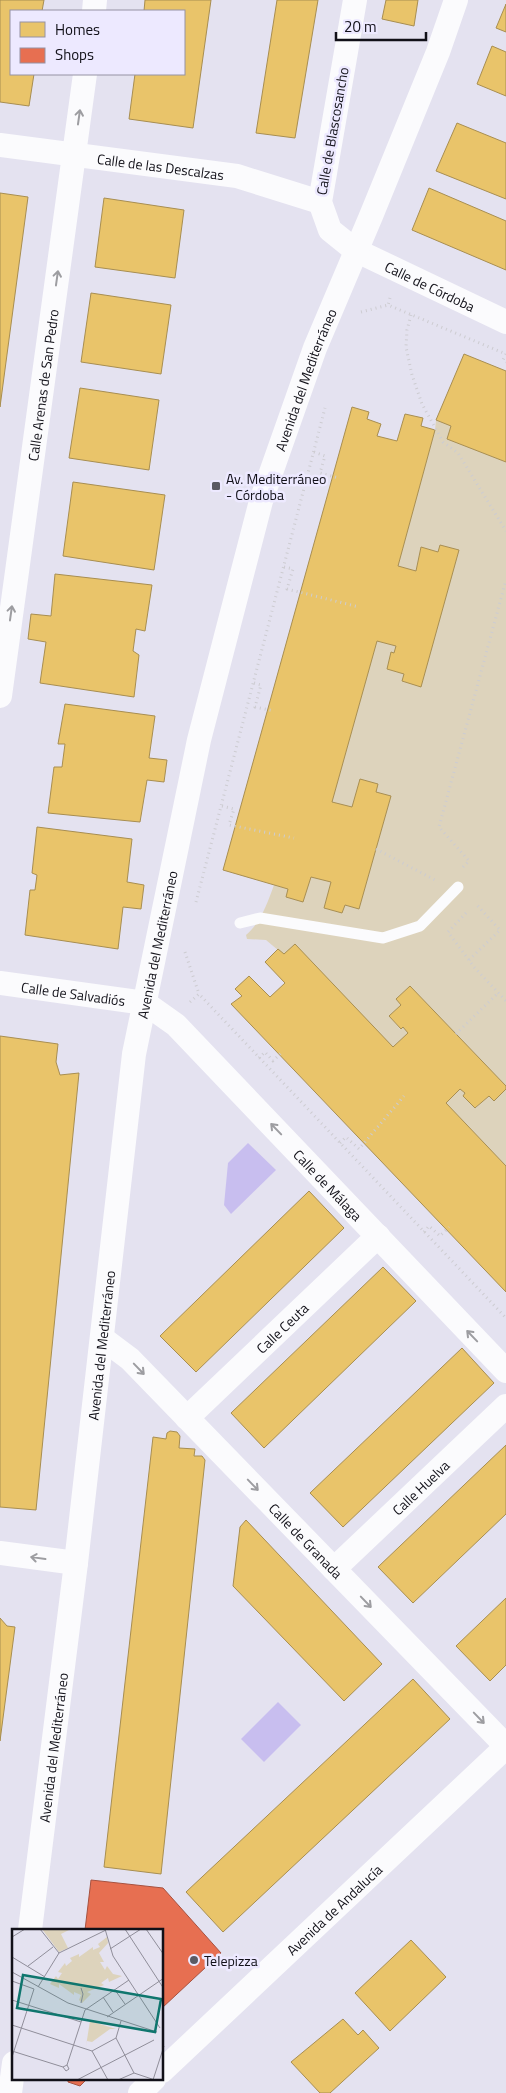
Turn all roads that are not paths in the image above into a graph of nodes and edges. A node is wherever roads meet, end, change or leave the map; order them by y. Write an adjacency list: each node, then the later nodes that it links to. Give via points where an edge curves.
1 (355, 0): 6 (street, Calle de Blascosancho)
2 (456, 0): 7 (street, Avenida del Mediterráneo)
3 (85, 75): 5 (street, Calle Arenas de San Pedro, one-way to 3)
4 (0, 145): 5 (street, Calle de las Descalzas)
5 (74, 154): 6 (street, Calle de las Descalzas, via 237,176); 9 (street, Calle Arenas de San Pedro, one-way to 5)
6 (320, 202): 7 (street, Calle de Blascosancho, via 330,230)
7 (355, 250): 8 (street, Calle de Córdoba); 13 (street, Avenida del Mediterráneo, via 315,348 261,500 199,740)
8 (506, 322)
9 (0, 696)
10 (455, 883): 11 (lane, via 420,926 384,938 260,918)
11 (240, 923)
12 (0, 983): 13 (street, Calle de Salvadiós)
13 (145, 1003): 14 (street, Calle de Málaga, one-way to 13, via 176,1025); 15 (street, Avenida del Mediterráneo, via 134,1054)
14 (378, 1236): 16 (street, Calle de Málaga, one-way to 14); 18 (street, Calle Ceuta)
15 (102, 1338): 18 (street, Calle de Granada, one-way to 18, via 130,1359); 20 (street, Avenida del Mediterráneo)
16 (506, 1371)
17 (506, 1406): 21 (street, Calle Huelva)
18 (187, 1418): 21 (street, Calle de Granada, one-way to 21)
19 (0, 1553): 20 (street, one-way to 19)
20 (76, 1563): 23 (street, Avenida del Mediterráneo)
21 (334, 1569): 22 (street, Calle de Granada, one-way to 22)
22 (506, 1747): 24 (street, Avenida de Andalucía)
23 (30, 1929)
24 (164, 2070)
25 (12, 2078): 27 (street)
26 (153, 2080): 28 (street)
27 (10, 2093)
28 (140, 2093)

